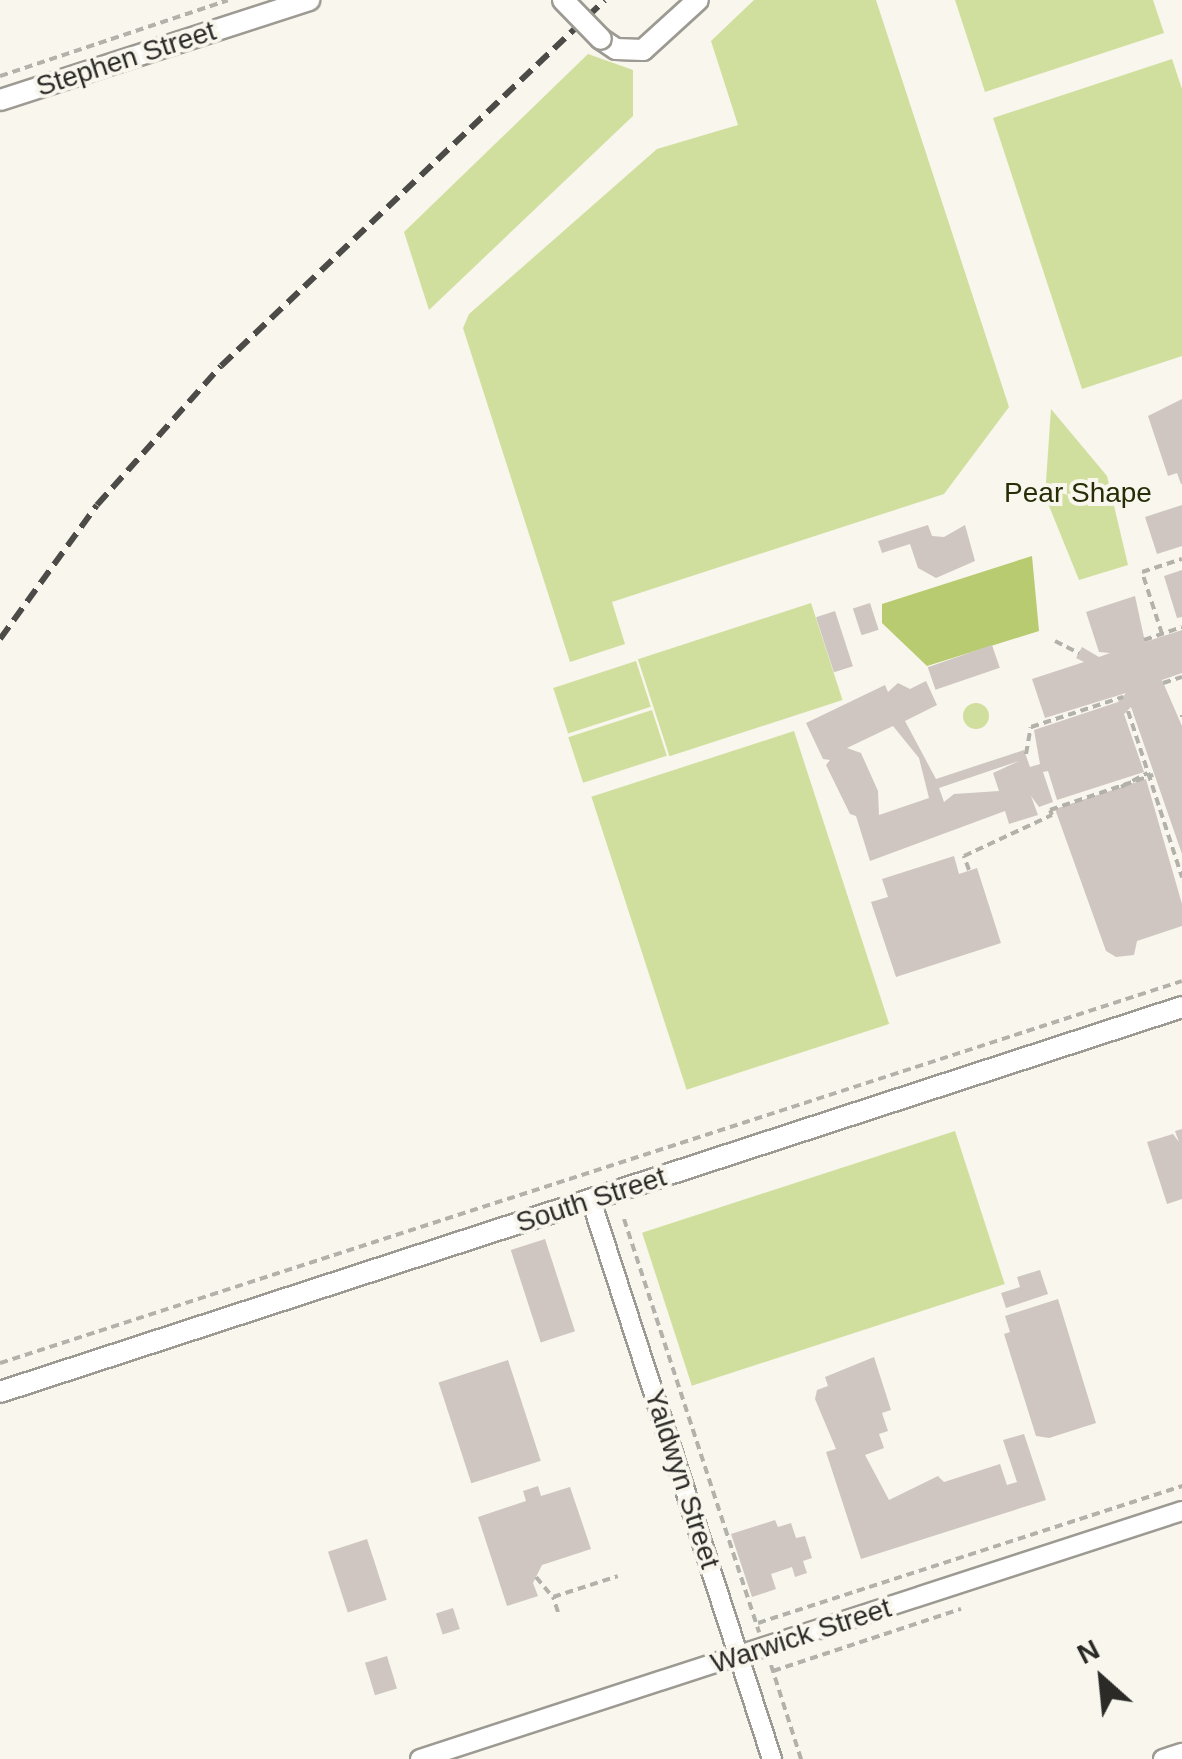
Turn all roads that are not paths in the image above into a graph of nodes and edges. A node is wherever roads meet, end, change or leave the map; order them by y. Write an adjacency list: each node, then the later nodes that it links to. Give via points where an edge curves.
1 (309, 0): 4 (street, Stephen Street)
2 (563, 0): 3 (street, bridge, via 616,49 643,50)
3 (698, 0)
4 (0, 100)
5 (1182, 1007): 6 (street, South Street)
6 (591, 1200): 7 (street, South Street); 9 (street, Yaldwyn Street)
7 (0, 1392)
8 (1182, 1511): 9 (street, Warwick Street)
9 (740, 1656): 11 (street, Warwick Street); 12 (street, Yaldwyn Street)
10 (1182, 1753): 13 (street)
11 (420, 1759)
12 (772, 1759)
13 (1162, 1759)

